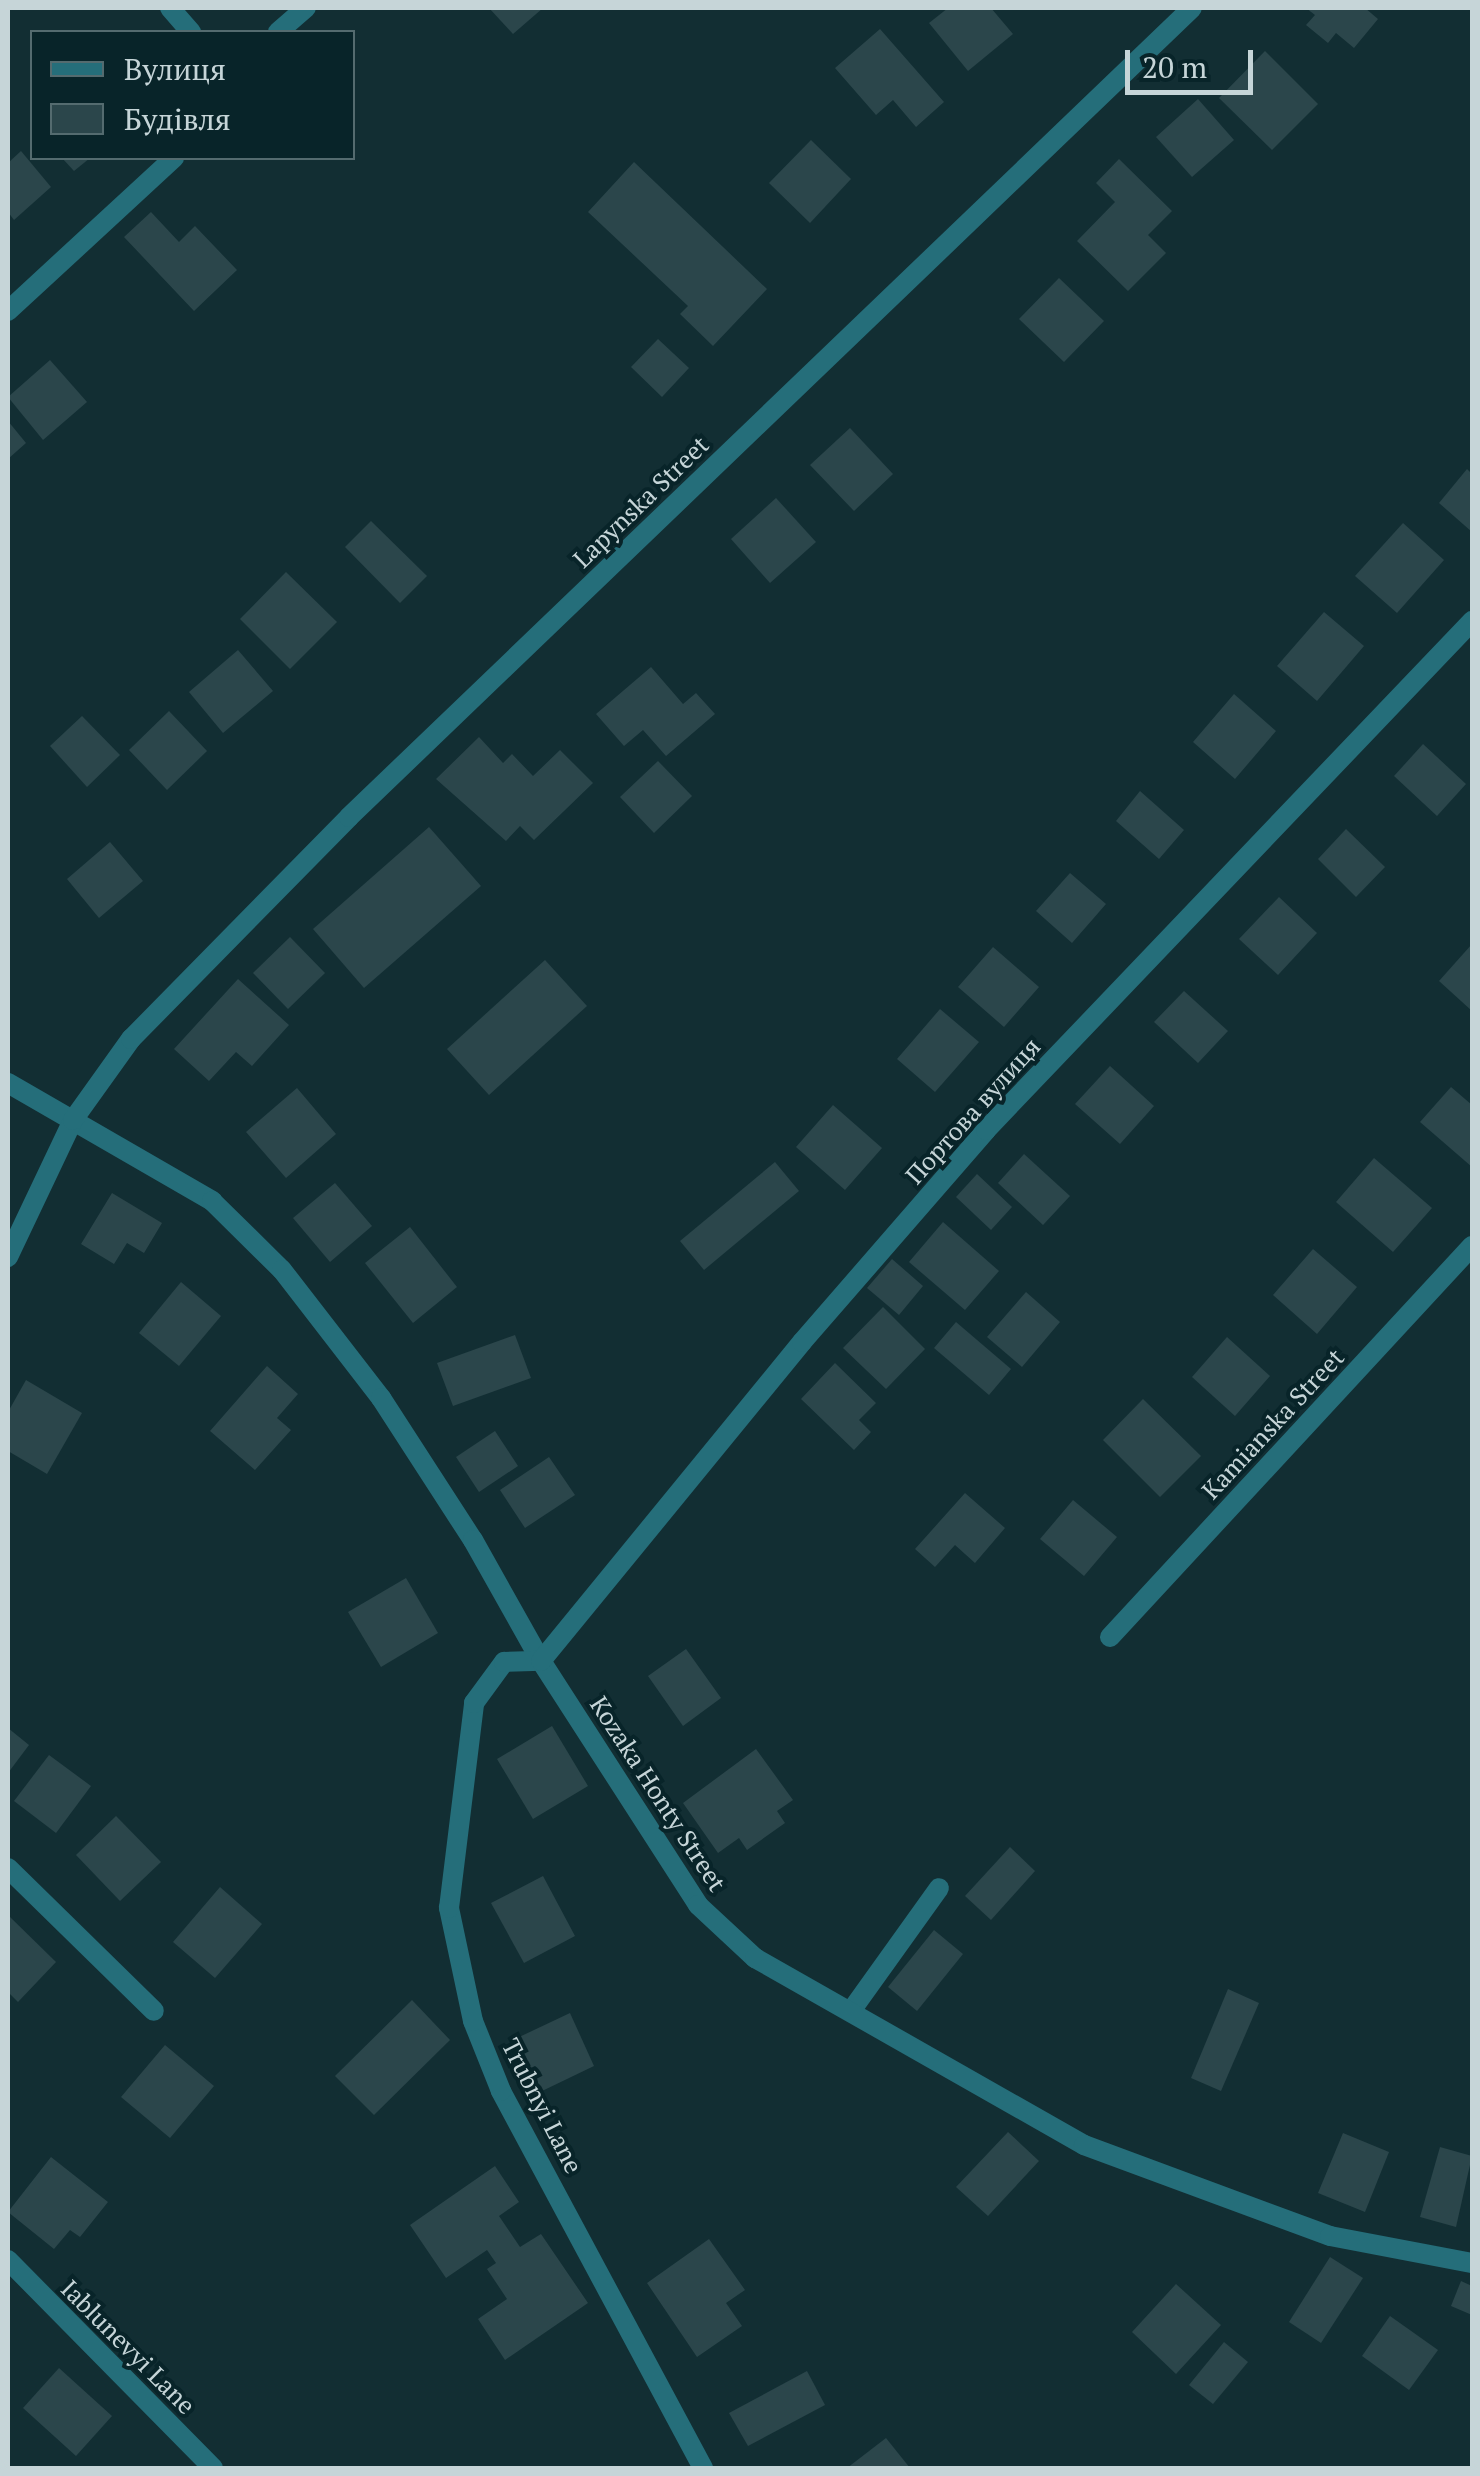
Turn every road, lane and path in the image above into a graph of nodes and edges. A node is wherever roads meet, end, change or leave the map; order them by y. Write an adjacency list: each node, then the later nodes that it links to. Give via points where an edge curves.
1 (170, 8): 4 (street)
2 (306, 8): 5 (street)
3 (1192, 8): 10 (street, via 348,817 131,1039)
4 (189, 30)
5 (280, 30)
6 (172, 160): 7 (street, via 82,250)
7 (8, 311)
8 (1472, 622): 14 (street, Портова вулиця, via 986,1130)
9 (8, 1084): 10 (street, Kozaka Honty Street)
10 (73, 1120): 12 (street); 14 (street, Kozaka Honty Street, via 212,1200 282,1270 380,1398 473,1540)
11 (1472, 1246): 13 (street, Kamianska Street)
12 (8, 1256)
13 (1110, 1636)
14 (541, 1661): 18 (street, Kozaka Honty Street, via 698,1905 755,1958); 22 (street, Trubnyi Lane, via 504,1662 474,1703 449,1908 455,1950 501,2091)
15 (8, 1868): 17 (street)
16 (939, 1888): 18 (street)
17 (154, 2010)
18 (851, 2011): 20 (street, Kozaka Honty Street, via 1084,2145 1330,2236)
19 (8, 2260): 21 (street, Iablunevyi Lane)
20 (1472, 2263)
21 (213, 2468)
22 (703, 2468)

